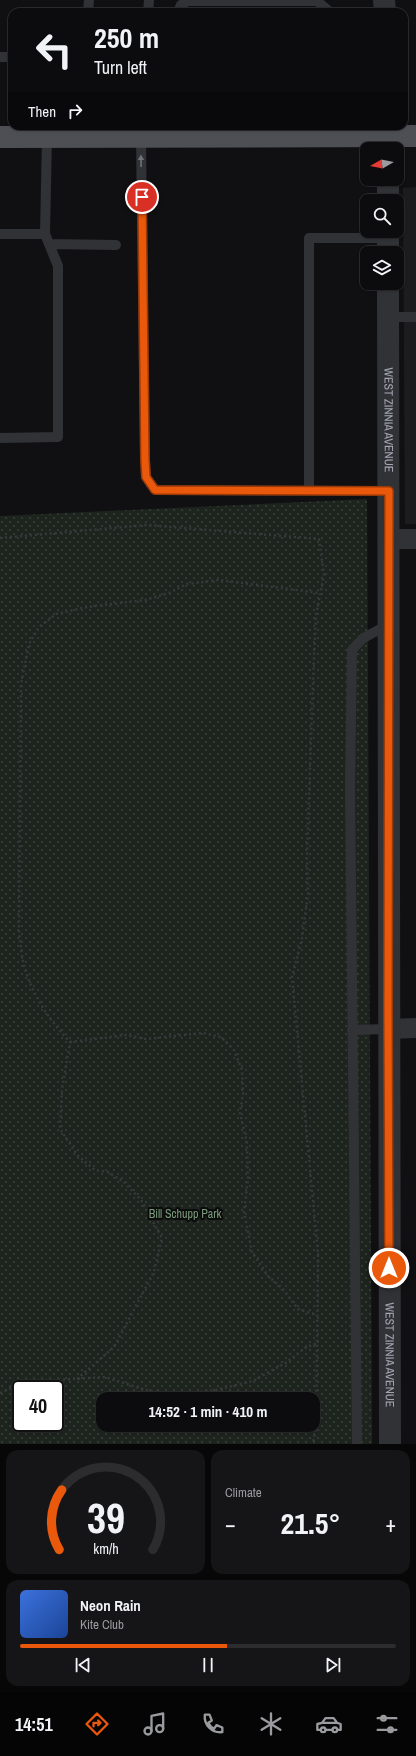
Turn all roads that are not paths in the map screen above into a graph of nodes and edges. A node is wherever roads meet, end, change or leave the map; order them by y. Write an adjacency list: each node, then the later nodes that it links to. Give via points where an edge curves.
1 (180, 8): 2 (lane, via 188,1 317,1)
2 (325, 8)
3 (87, 131): 7 (main road); 8 (main road)
4 (250, 131): 8 (main road); 9 (main road)
5 (416, 136): 9 (main road)
6 (0, 137): 7 (main road)
7 (47, 137): 11 (lane)
8 (141, 137): 18 (lane, one-way to 8, via 155,490 146,477)
9 (387, 137)
10 (0, 234): 11 (lane)
11 (47, 239): 13 (lane); 17 (lane, via 58,266 58,437)
12 (388, 240): 18 (lane, via 309,238)
13 (116, 245)
14 (388, 290): 16 (street, WEST ZINNIA AVENUE)
15 (416, 316): 16 (lane)
16 (388, 317): 19 (street, WEST ZINNIA AVENUE)
17 (0, 438)
18 (309, 489): 19 (lane)
19 (389, 491): 20 (street, WEST ZINNIA AVENUE)
20 (390, 539): 21 (street); 22 (street, WEST ZINNIA AVENUE)
21 (416, 539)
22 (389, 624): 24 (street, WEST ZINNIA AVENUE); 25 (lane, via 362,639 352,650)
23 (416, 1028): 24 (street)
24 (388, 1029): 25 (lane); 27 (street, WEST ZINNIA AVENUE)
25 (352, 1030): 26 (lane)
26 (357, 1444)
27 (390, 1444)

